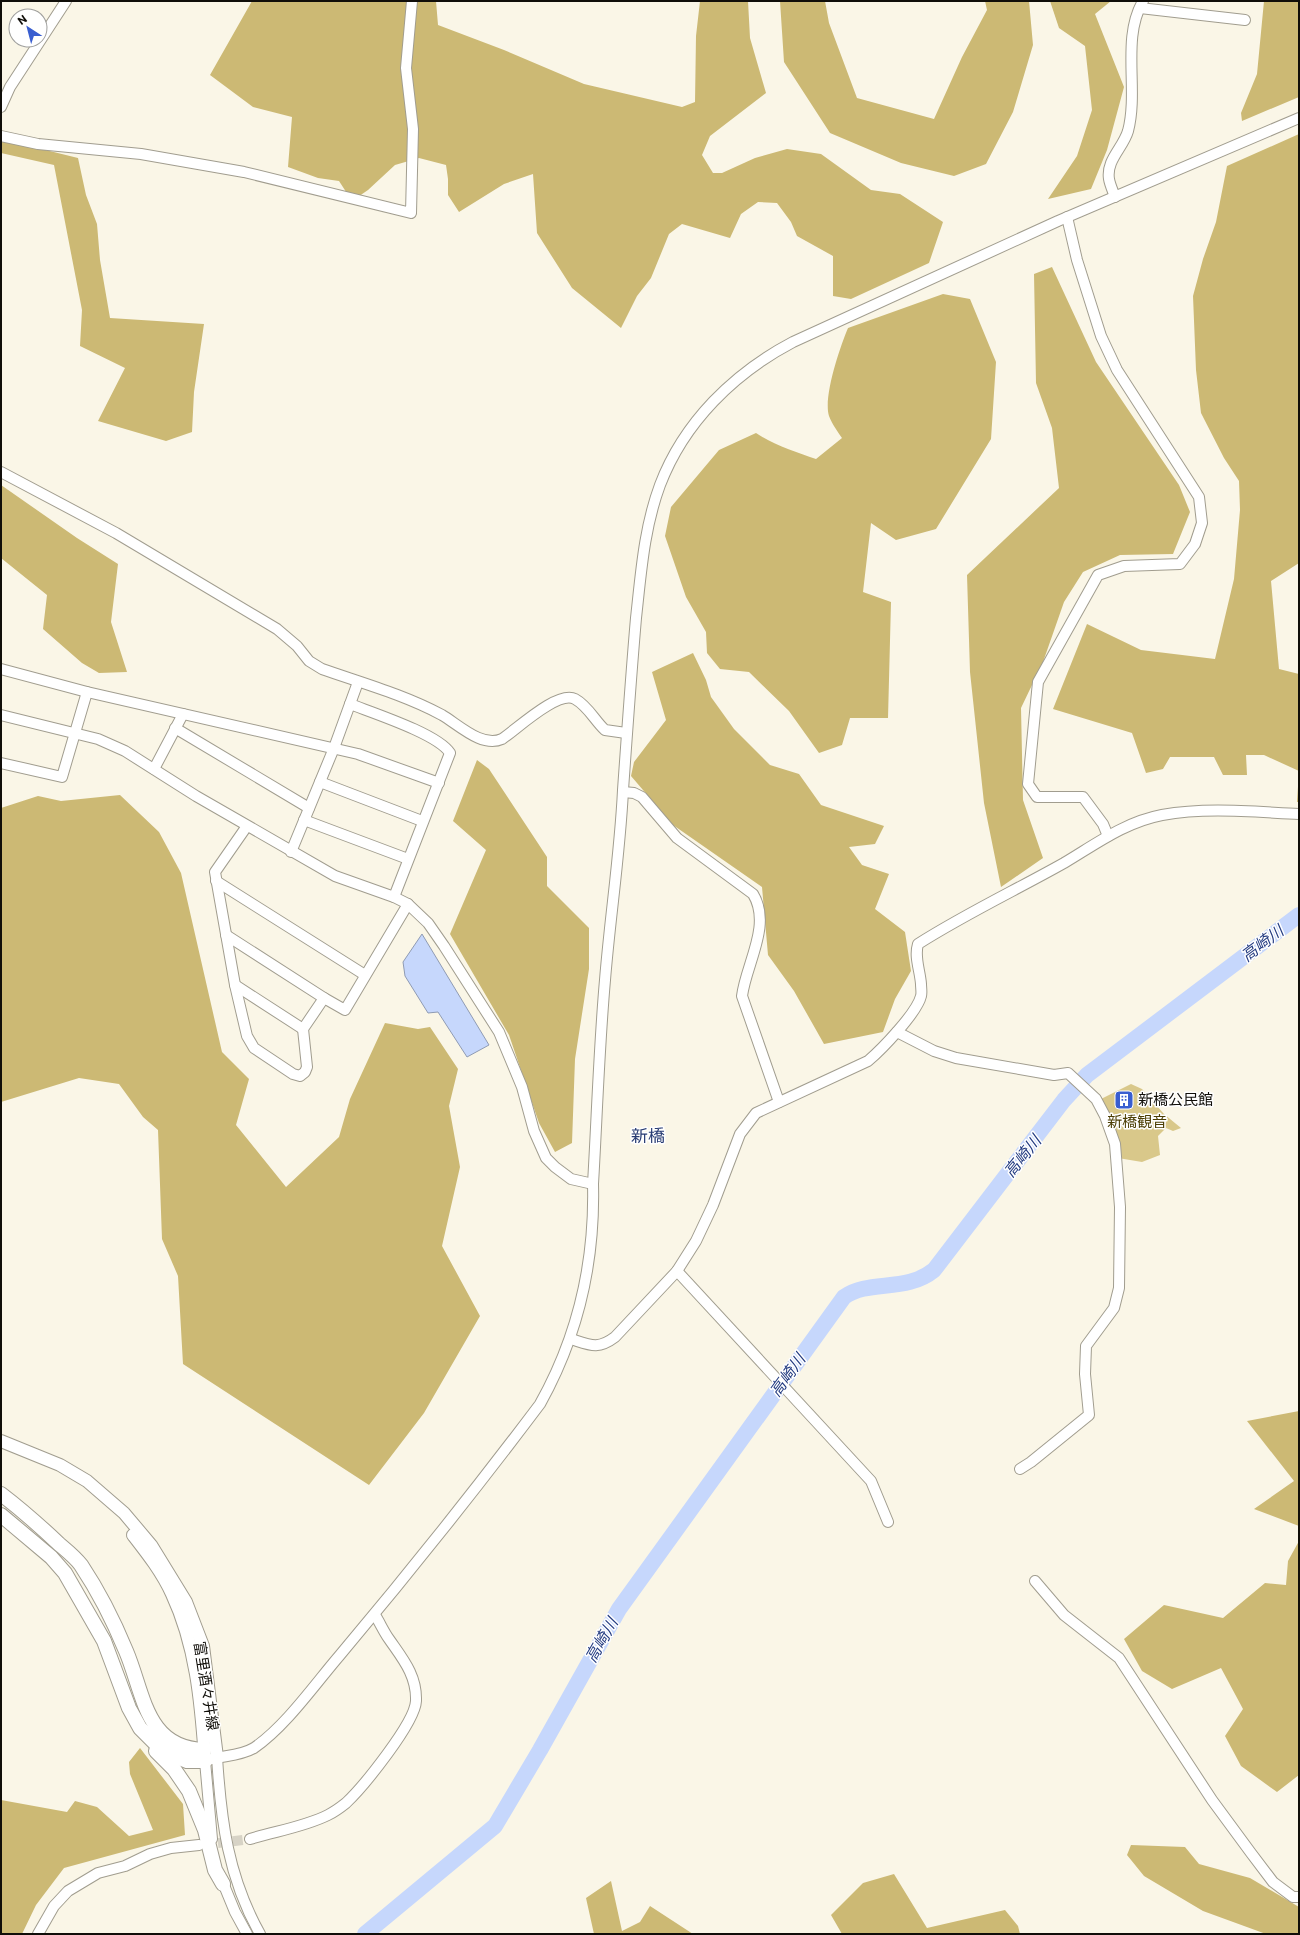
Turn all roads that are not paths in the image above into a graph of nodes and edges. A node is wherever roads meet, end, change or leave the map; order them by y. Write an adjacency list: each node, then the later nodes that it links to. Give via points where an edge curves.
1 (66, 1): 5 (street, via 10,88)
2 (412, 1): 7 (street, via 406,68 413,129 411,213 244,172 141,154 38,144)
3 (1141, 5): 4 (street); 8 (street, via 1133,28 1132,93 1128,132 1109,169 1109,179)
4 (1245, 20)
5 (1, 107)
6 (1299, 118): 8 (street)
7 (1, 136)
8 (1115, 196): 9 (street)
9 (1067, 217): 19 (street, via 777,350 744,372 707,408 673,459 652,507 642,549); 31 (street, via 1077,260 1101,336 1117,370 1199,497 1202,523 1196,544 1180,564 1124,566 1098,575 1038,682 1028,784 1037,796 1083,797 1103,824)
10 (1, 472): 12 (street, via 116,533 277,629 315,665)
11 (1, 669): 13 (street)
12 (358, 682): 14 (street); 19 (street, via 426,707 491,742 502,739 545,707 568,697 583,705 605,730)
13 (87, 692): 15 (street); 18 (street)
14 (350, 704): 20 (street); 24 (street, via 418,731 446,747 450,753)
15 (183, 714): 17 (street); 20 (street)
16 (1, 715): 18 (street)
17 (175, 728): 22 (street); 26 (street)
18 (75, 732): 21 (street, via 62,777); 22 (street, via 125,751)
19 (626, 733): 25 (street)
20 (334, 748): 23 (street); 24 (street, via 358,754)
21 (1, 763)
22 (154, 769): 30 (street)
23 (320, 782): 26 (street); 29 (street)
24 (439, 784): 29 (street)
25 (623, 792): 43 (street, via 642,797 677,838 753,894 759,903 759,940 744,980 742,996); 44 (street, via 605,982)
26 (309, 808): 28 (street)
27 (1299, 814): 31 (street, via 1183,812 1142,820)
28 (304, 820): 32 (street); 33 (street)
29 (422, 821): 33 (street)
30 (247, 826): 32 (street); 34 (street, via 215,872)
31 (1108, 836): 42 (street, via 1065,863 918,944 916,950 921,997)
32 (291, 852): 35 (street, via 335,876)
33 (408, 859): 35 (street)
34 (216, 881): 37 (street); 38 (street)
35 (394, 897): 36 (street)
36 (408, 904): 38 (street); 44 (street, via 432,929 499,1032 522,1087 534,1131 546,1158 554,1168 571,1179)
37 (226, 935): 39 (street); 40 (street)
38 (365, 975): 40 (street, via 346,1010)
39 (235, 985): 41 (street); 41 (street, via 247,1036 254,1048 300,1076 307,1067)
40 (324, 998): 41 (street)
41 (303, 1029)
42 (897, 1032): 43 (street, via 868,1061); 48 (street, via 934,1051 956,1058 1054,1075 1068,1073 1096,1099 1115,1144 1120,1207 1119,1288 1114,1308 1086,1346 1085,1374 1089,1415)
43 (779, 1102): 45 (street, via 756,1113 740,1134 706,1220)
44 (593, 1184): 46 (street, via 592,1248)
45 (677, 1271): 46 (street, via 615,1337 604,1344 591,1346); 51 (street, via 871,1480)
46 (571, 1339): 53 (street, via 540,1404)
47 (1, 1441): 55 (main road, 富里酒々井線, via 50,1461 87,1489 117,1516 146,1552 171,1593 181,1617 194,1661)
48 (1020, 1469)
49 (1, 1494): 55 (highway, via 80,1564 114,1624 144,1706 159,1730 180,1746)
50 (1, 1514): 54 (highway, via 51,1557 65,1573 104,1641 129,1708)
51 (888, 1522)
52 (1035, 1581): 59 (street, via 1064,1615 1119,1658 1212,1800 1251,1853 1273,1882 1294,1898)
53 (375, 1615): 55 (street, via 288,1717 264,1740 246,1752); 56 (street, via 388,1638 406,1661 414,1682 416,1702 412,1716 396,1742 345,1804 328,1815 304,1825)
54 (140, 1728): 55 (highway, via 157,1745 187,1761); 58 (highway, via 144,1738 174,1769 188,1791 201,1818 215,1870)
55 (209, 1756): 58 (street, via 212,1833); 62 (street, via 230,1857 241,1892)
56 (250, 1839)
57 (199, 1845): 60 (street, via 171,1848 150,1854 125,1866 98,1873 68,1891 54,1906)
58 (223, 1884): 61 (street)
59 (1299, 1898)
60 (38, 1934)
61 (247, 1934)
62 (260, 1934)

